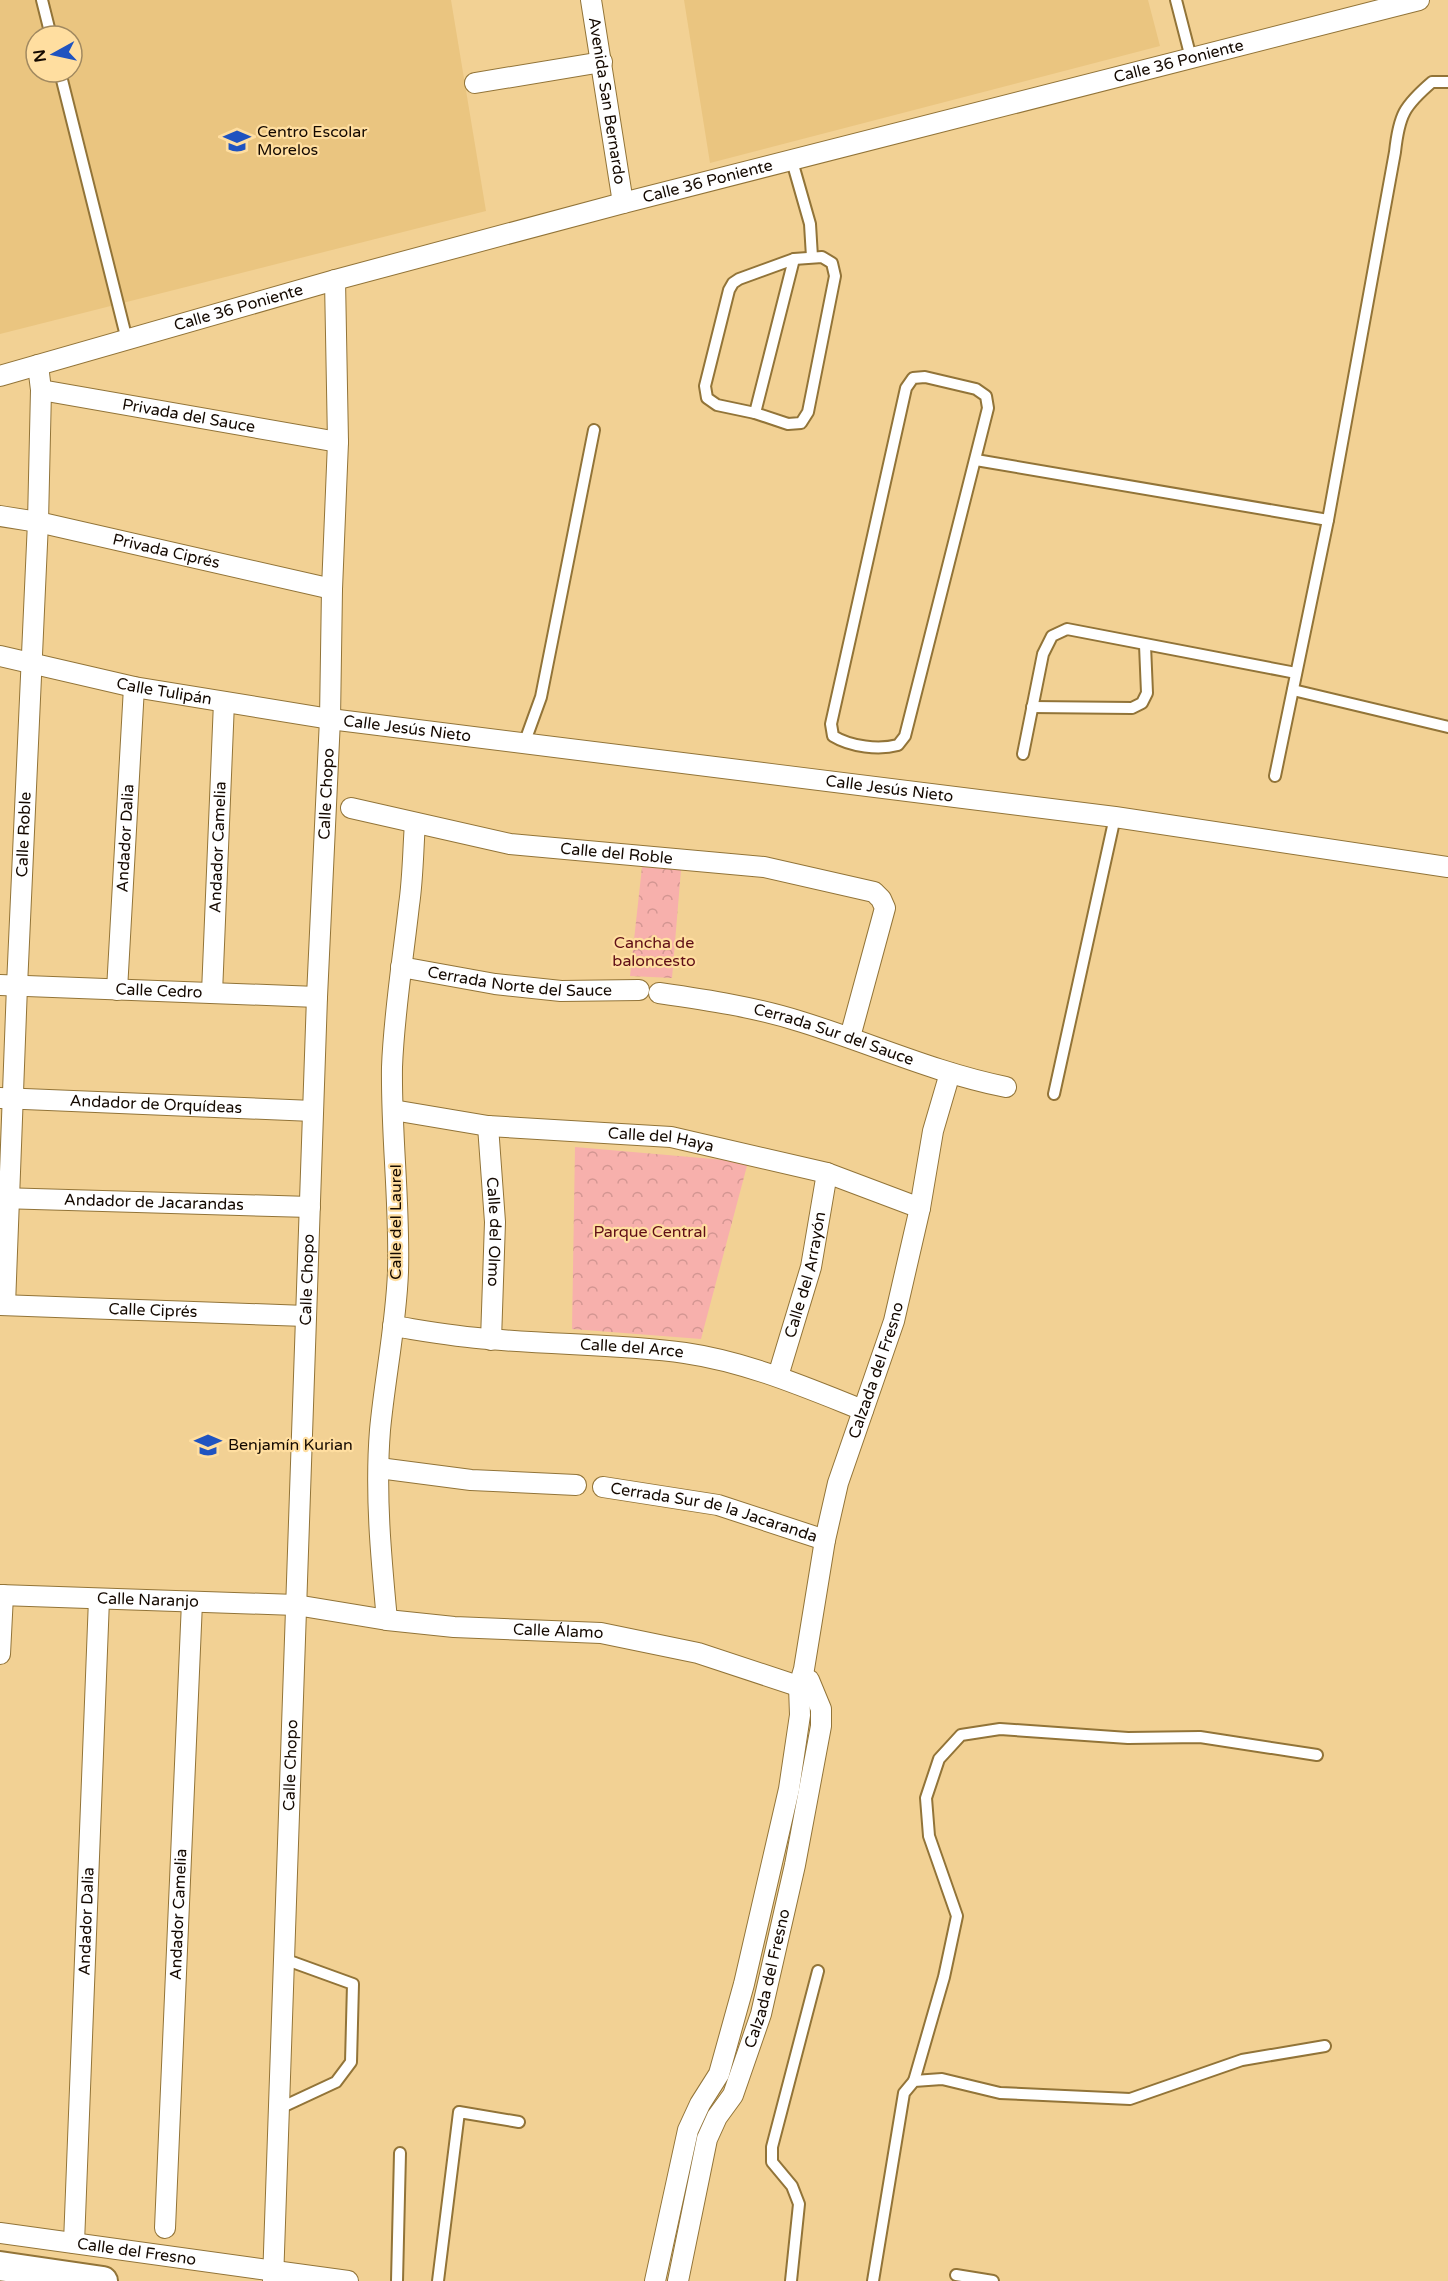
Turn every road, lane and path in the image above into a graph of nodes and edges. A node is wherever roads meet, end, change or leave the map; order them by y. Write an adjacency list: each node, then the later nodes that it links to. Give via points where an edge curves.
1 (42, 0): 5 (lane)
2 (591, 0): 7 (street, Avenida San Bernardo)
3 (1176, 0): 6 (lane)
4 (1419, 0): 6 (street, Calle 36 Poniente)
5 (48, 24)
6 (1191, 58): 11 (street, Calle 36 Poniente)
7 (602, 62): 9 (street); 12 (street, Avenida San Bernardo)
8 (1448, 82): 25 (lane, via 1432,82 1411,100 1398,124)
9 (476, 83)
10 (63, 84): 16 (lane)
11 (792, 161): 12 (street, Calle 36 Poniente); 13 (lane, via 810,224)
12 (623, 202): 15 (street, Calle 36 Poniente)
13 (812, 257): 14 (lane); 20 (lane, via 832,263 835,276 808,412 801,423 788,424)
14 (794, 259): 20 (lane); 20 (lane, via 739,279 726,300 705,386 707,398 717,405)
15 (335, 280): 16 (street, Calle 36 Poniente); 22 (street, Calle Chopo)
16 (127, 340): 17 (street, Calle 36 Poniente)
17 (38, 364): 18 (street, Calle 36 Poniente); 19 (street, Calle Roble)
18 (0, 376)
19 (41, 390): 22 (street, Privada del Sauce); 26 (street, Calle Roble)
20 (755, 413)
21 (594, 430): 38 (lane, via 541,697)
22 (338, 442): 27 (street, Calle Chopo)
23 (976, 460): 23 (lane, via 988,408 986,396 976,389 925,377 913,378 906,388 831,724 833,736 844,743 888,748 898,745 905,736); 25 (lane)
24 (0, 516): 26 (street, Privada Ciprés)
25 (1328, 520): 31 (lane)
26 (38, 522): 27 (street, Privada Ciprés); 30 (street, Calle Roble)
27 (332, 589): 36 (street, Calle Chopo)
28 (1145, 645): 31 (lane); 35 (lane, via 1067,629 1052,636); 35 (lane, via 1147,693 1142,703 1132,708)
29 (0, 656): 30 (street, Calle Tulipán)
30 (33, 663): 32 (street, Calle Tulipán); 46 (street, Calle Roble)
31 (1296, 673): 33 (lane)
32 (134, 687): 34 (street, Calle Tulipán); 47 (street, Andador Dalia)
33 (1293, 690): 37 (lane); 40 (lane)
34 (224, 702): 36 (street, Calle Tulipán); 49 (street, Andador Camelia)
35 (1032, 707): 39 (lane)
36 (330, 719): 38 (street, Calle Jesús Nieto); 51 (street, Calle Chopo)
37 (1448, 727)
38 (524, 744): 42 (street, Calle Jesús Nieto)
39 (1023, 754)
40 (1275, 776)
41 (351, 808): 43 (street, Calle del Roble)
42 (1115, 818): 44 (street, Calle Jesús Nieto); 55 (lane)
43 (415, 823): 45 (street, Calle del Laurel); 52 (street, Calle del Roble, via 510,844 764,867 874,892 885,908)
44 (1448, 867)
45 (401, 967): 48 (street, Cerrada Norte del Sauce, via 550,990); 57 (street, Calle del Laurel, via 393,1056)
46 (8, 986): 47 (street, Calle Cedro); 56 (street, Calle Roble)
47 (117, 990): 49 (street, Calle Cedro)
48 (639, 990)
49 (212, 993): 51 (street, Calle Cedro)
50 (659, 993): 52 (street, Cerrada Sur del Sauce, via 738,1005)
51 (317, 997): 58 (street, Calle Chopo)
52 (850, 1037): 53 (street, Cerrada Sur del Sauce)
53 (950, 1073): 54 (street, Cerrada Sur del Sauce); 63 (street, Calzada del Fresno, via 933,1131)
54 (1006, 1087)
55 (1054, 1094)
56 (6, 1098): 58 (street, Andador de Orquídeas); 61 (street, Calle Roble)
57 (393, 1110): 59 (street, Calle del Haya); 66 (street, Calle del Laurel, via 398,1214)
58 (313, 1111): 62 (street, Calle Chopo)
59 (488, 1126): 60 (street, Calle del Haya, via 671,1137); 67 (street, Calle del Olmo, via 495,1222)
60 (827, 1173): 63 (street, Calle del Haya); 68 (street, Calle del Arrayón, via 810,1267)
61 (4, 1198): 62 (street, Andador de Jacarandas); 64 (street, Calle Roble)
62 (310, 1207): 65 (street, Calle Chopo)
63 (920, 1208): 69 (street, Calzada del Fresno, via 894,1321)
64 (2, 1305): 65 (street, Calle Ciprés)
65 (306, 1316): 77 (street, Calle Chopo)
66 (393, 1326): 67 (street, Calle del Arce); 70 (street, Calle del Laurel)
67 (490, 1340): 68 (street, Calle del Arce, via 685,1353)
68 (778, 1376): 69 (street, Calle del Arce)
69 (863, 1410): 73 (street, Calzada del Fresno, via 838,1483)
70 (379, 1467): 71 (street, via 471,1480); 78 (street, Calle del Laurel)
71 (576, 1485)
72 (603, 1487): 73 (street, Cerrada Sur de la Jacaranda, via 718,1505)
73 (825, 1540): 80 (street, Calzada del Fresno)
74 (2, 1595): 75 (street, Calle Naranjo); 79 (street)
75 (99, 1599): 76 (street, Calle Naranjo); 95 (street, Andador Dalia)
76 (192, 1602): 77 (street, Calle Naranjo); 93 (street, Andador Camelia)
77 (296, 1605): 78 (street, Calle Álamo); 82 (street, Calle Chopo)
78 (387, 1620): 80 (street, Calle Álamo, via 601,1633 698,1653)
79 (0, 1654)
80 (806, 1682): 87 (street, Calzada del Fresno, via 789,1789 744,1984 719,2074); 89 (street, Calzada del Fresno, via 821,1709 820,1726 795,1865 761,2014 734,2095)
81 (1317, 1755): 85 (lane, via 1200,1737 1128,1738 1000,1729 961,1735 939,1759 926,1798 929,1836 957,1916)
82 (284, 1959): 86 (street, Calle Chopo); 86 (lane, via 353,1984 351,2062 336,2082)
83 (818, 1971): 105 (lane, via 772,2146 772,2162 792,2186 799,2204)
84 (1325, 2046): 85 (lane, via 1242,2060 1130,2099 1000,2093 942,2079)
85 (914, 2081): 106 (lane, via 904,2093)
86 (278, 2109): 97 (street, Calle Chopo)
87 (693, 2118): 89 (street); 91 (street, Calzada del Fresno)
88 (519, 2122): 102 (lane, via 459,2112)
89 (711, 2129): 92 (street, Calzada del Fresno)
90 (400, 2153): 101 (lane)
91 (678, 2172): 92 (street); 103 (street, Calzada del Fresno)
92 (698, 2180): 104 (street, Calzada del Fresno)
93 (165, 2228)
94 (0, 2233): 95 (street, Calle del Fresno)
95 (74, 2243): 97 (street, Calle del Fresno)
96 (0, 2266): 99 (main road)
97 (273, 2275): 100 (street, Calle del Fresno)
98 (956, 2275): 107 (lane)
99 (104, 2281)
100 (348, 2281)
101 (397, 2281)
102 (438, 2281)
103 (655, 2281)
104 (678, 2281)
105 (791, 2281)
106 (873, 2281)
107 (986, 2281)

